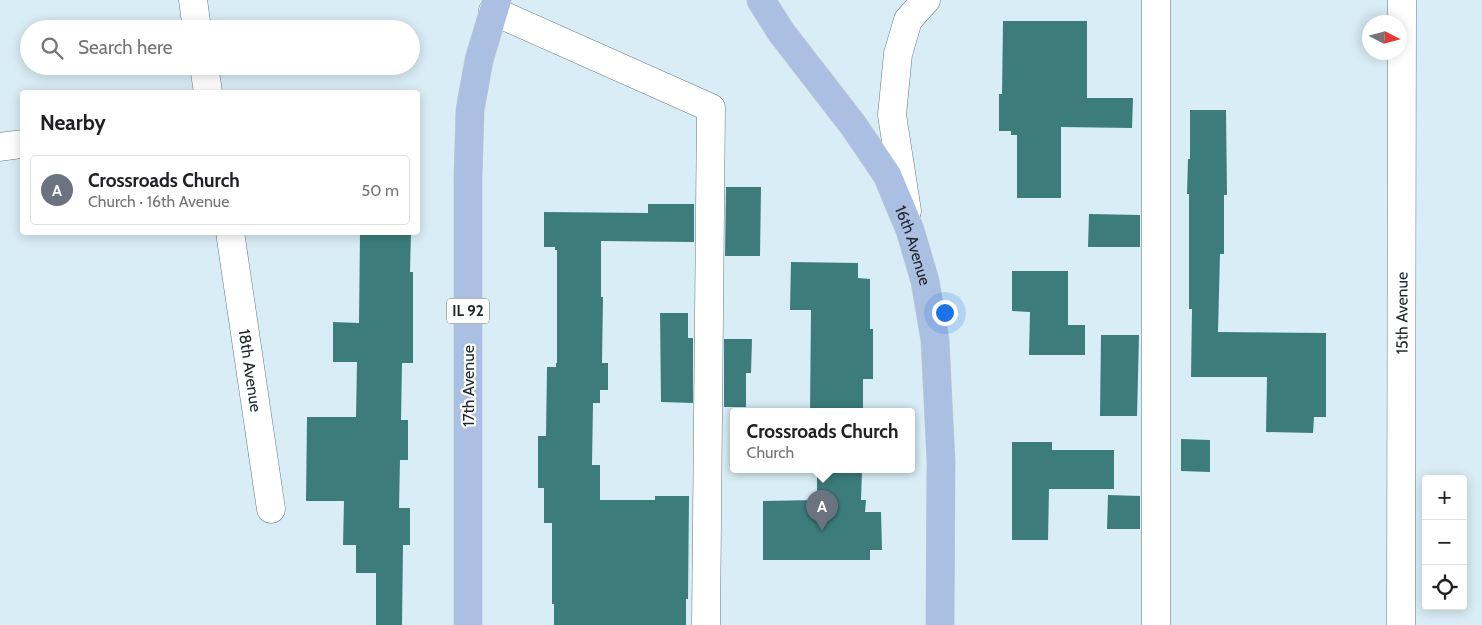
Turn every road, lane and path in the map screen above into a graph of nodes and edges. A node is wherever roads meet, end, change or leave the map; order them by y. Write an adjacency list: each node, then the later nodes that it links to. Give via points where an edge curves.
1 (193, 0): 7 (street)
2 (761, 0): 12 (main road, 16th Avenue, via 887,175)
3 (926, 0): 12 (street, via 908,20 905,29 898,54 892,115)
4 (1156, 0): 18 (street)
5 (1402, 0): 19 (street, 15th Avenue)
6 (495, 6): 15 (main road, 17th Avenue / IL 92, via 479,60 470,110); 16 (street, via 711,108)
7 (196, 20)
8 (205, 75): 9 (street)
9 (208, 90)
10 (20, 144): 11 (street)
11 (0, 147)
12 (910, 230): 17 (main road, 16th Avenue, via 925,281 936,340 941,462)
13 (230, 235): 14 (street, 18th Avenue)
14 (272, 509)
15 (468, 625)
16 (706, 625)
17 (940, 625)
18 (1156, 625)
19 (1401, 625)

